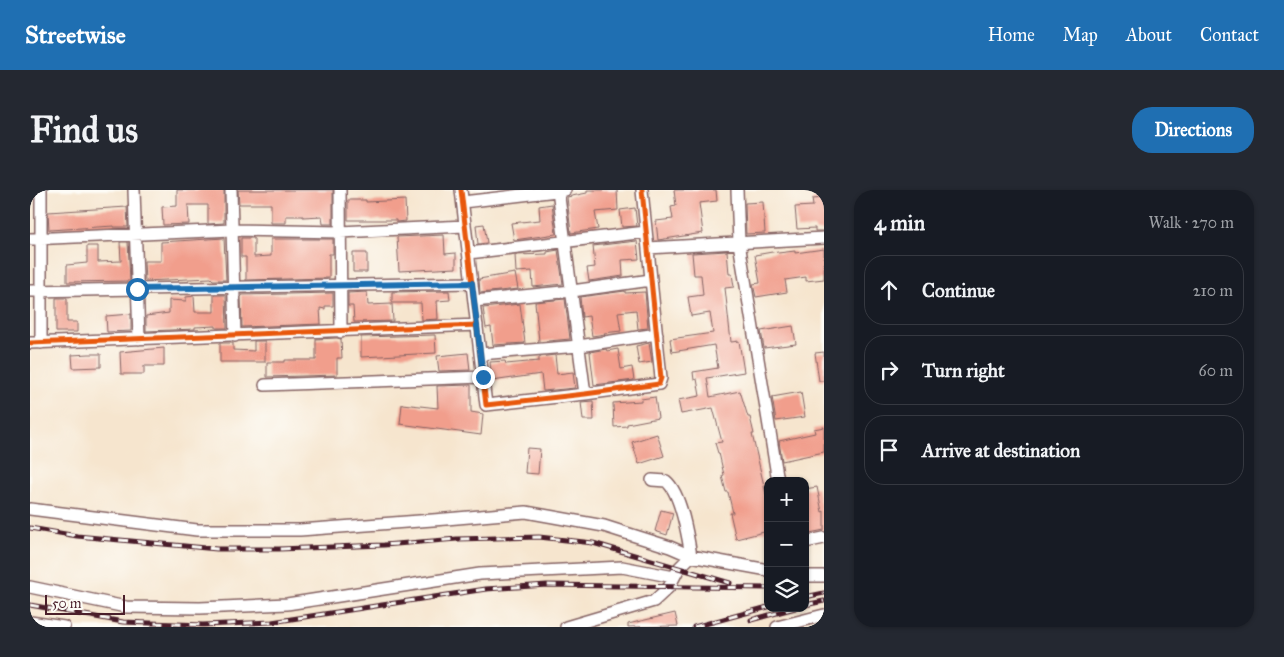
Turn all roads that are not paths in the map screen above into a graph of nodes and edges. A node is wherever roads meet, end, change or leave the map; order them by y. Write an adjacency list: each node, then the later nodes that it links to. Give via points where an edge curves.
1 (41, 190): 16 (street)
2 (134, 190): 14 (street)
3 (231, 190): 11 (street)
4 (340, 190): 12 (street)
5 (461, 190): 9 (street)
6 (560, 190): 9 (street); 17 (street)
7 (642, 190): 13 (street)
8 (736, 190): 18 (street)
9 (462, 202): 10 (street)
10 (465, 226): 12 (street); 20 (street)
11 (232, 230): 12 (street); 14 (street); 24 (street)
12 (340, 232): 23 (street)
13 (646, 232): 17 (street); 19 (street)
14 (136, 234): 16 (street); 25 (street)
15 (824, 238): 18 (street)
16 (35, 239): 26 (street)
17 (566, 241): 20 (street); 27 (street)
18 (739, 243): 19 (street); 40 (street)
19 (648, 248): 21 (street)
20 (469, 252): 22 (street)
21 (651, 280): 27 (street); 31 (street)
22 (472, 283): 23 (street); 28 (street)
23 (340, 285): 24 (street); 30 (street)
24 (233, 286): 25 (street); 32 (street)
25 (137, 289): 26 (street); 33 (street)
26 (36, 291): 34 (street)
27 (572, 291): 28 (street); 35 (street)
28 (474, 301): 29 (street)
29 (477, 325): 30 (street); 36 (street)
30 (341, 332): 32 (street)
31 (657, 334): 35 (street); 39 (street, via 659,384)
32 (235, 336): 33 (street)
33 (139, 339): 34 (street)
34 (35, 343)
35 (579, 346): 36 (street); 39 (street)
36 (480, 354): 37 (street)
37 (483, 377): 38 (street); 39 (street, via 486,405)
38 (265, 385)
39 (585, 394)
40 (777, 477)
41 (652, 480): 45 (street, via 666,481 674,490 686,526)
42 (30, 509): 45 (street, via 198,530 300,530 526,512 604,526)
43 (824, 538): 44 (street)
44 (809, 541)
45 (691, 556): 46 (street); 49 (street)
46 (764, 569)
47 (809, 576): 48 (street)
48 (824, 576)
49 (674, 577): 50 (street, via 622,567 480,574 287,604 200,608 126,607); 55 (street, via 669,587 654,601)
50 (30, 587)
51 (824, 615): 53 (street)
52 (30, 622): 54 (street)
53 (796, 624): 56 (street)
54 (64, 627)
55 (566, 627)
56 (777, 627)

